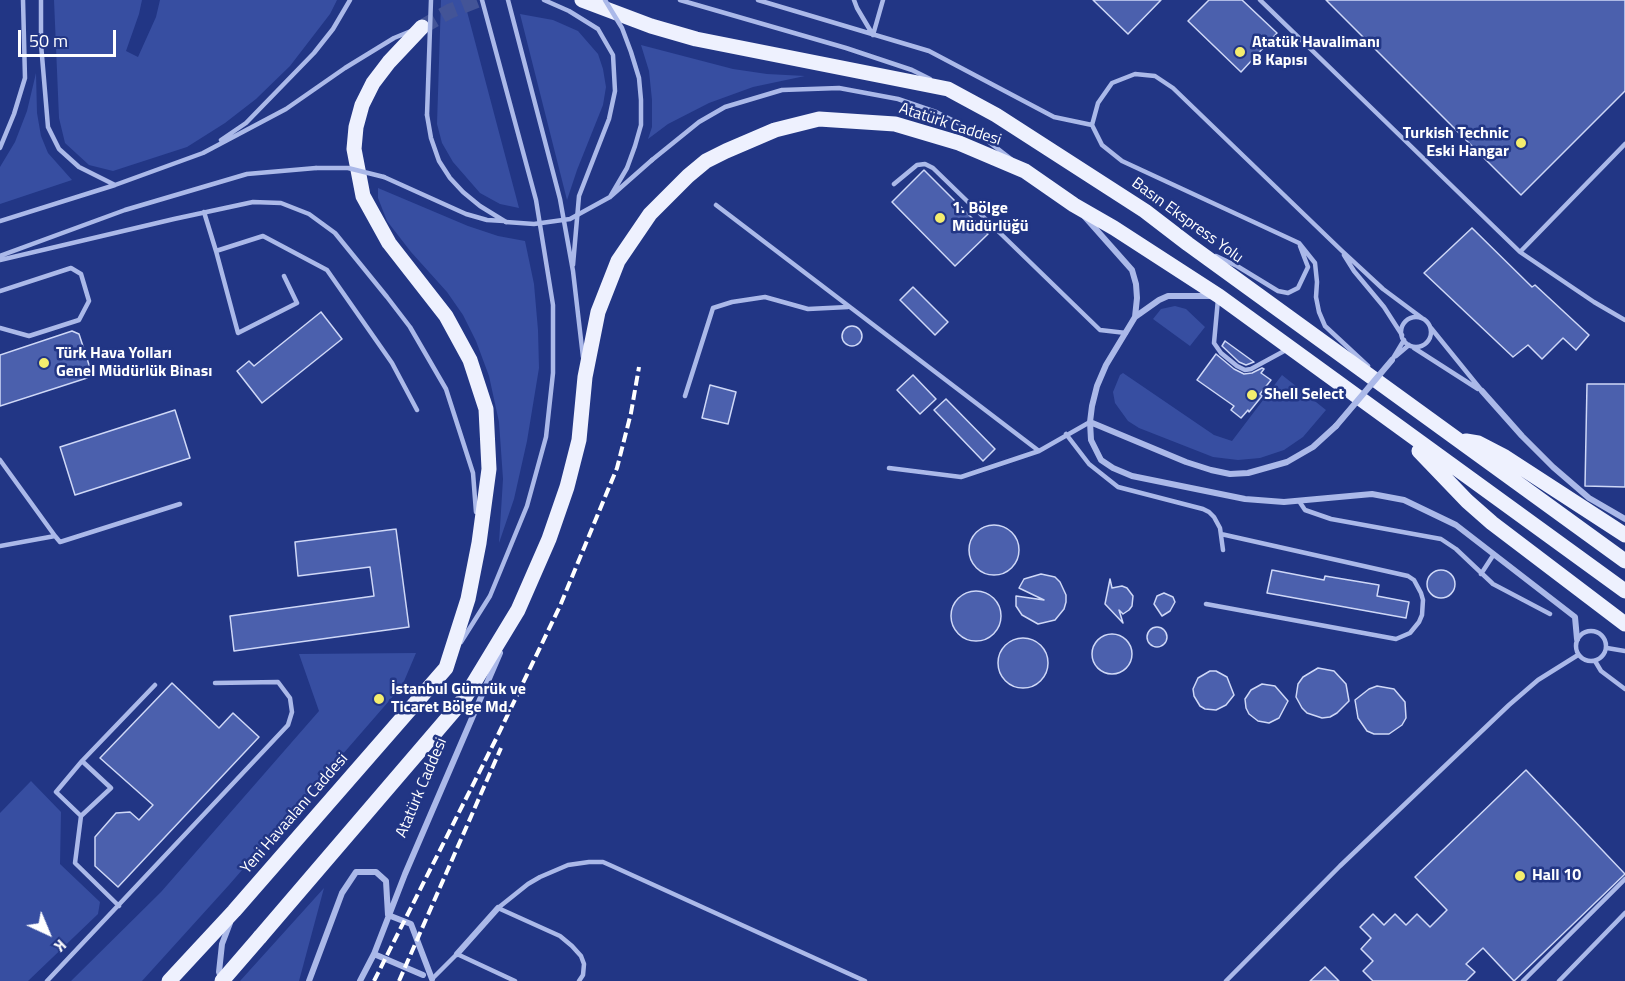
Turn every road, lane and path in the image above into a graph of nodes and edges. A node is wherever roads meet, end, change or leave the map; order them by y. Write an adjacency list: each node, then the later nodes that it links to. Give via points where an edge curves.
1 (23, 0): 20 (lane, via 25,78)
2 (41, 0): 24 (lane, via 48,127 59,149 79,167)
3 (350, 0): 21 (lane, via 314,53 266,104)
4 (431, 0): 30 (lane, bridge, via 427,115 431,138 450,178 480,206)
5 (482, 0): 87 (lane, via 536,200 554,305 553,373 546,437 527,506 489,596)
6 (508, 0): 38 (lane, via 560,200)
7 (544, 0): 38 (lane, via 598,29 613,56 615,91 609,119 579,196)
8 (582, 0): 17 (main road, via 696,39)
9 (605, 0): 25 (lane, bridge, via 631,52 641,100 641,125 635,146)
10 (680, 0): 17 (lane, Basın Ekspress Yolu, via 846,48 912,70)
11 (758, 0): 16 (lane)
12 (854, 0): 16 (lane)
13 (883, 0): 16 (lane)
14 (1260, 0): 35 (lane)
15 (422, 27): 21 (lane, via 394,38 286,109); 71 (main road, via 373,83 362,105 354,149 363,196 389,243 446,316 470,360 486,409 489,469)
16 (873, 35): 18 (lane, via 929,51 1054,117)
17 (948, 88): 32 (main road, Basın Ekspress Yolu, via 1145,211)
18 (1092, 125): 31 (lane, via 1102,145 1122,161); 33 (lane, via 1098,103 1112,83 1135,74 1155,76 1173,88)
19 (1625, 144): 35 (lane)
20 (0, 148)
21 (203, 153): 24 (lane)
22 (1025, 171): 25 (lane, bridge, via 976,132 898,99 839,88 782,90 725,107 699,122); 27 (main road, Atatürk Caddesi); 53 (main road, Atatürk Caddesi, via 959,143 895,123 819,119 775,130 726,151 697,169 650,214 618,261 598,312)
23 (894, 184): 48 (lane, via 917,165 933,168 1100,330)
24 (115, 185): 29 (lane)
25 (610, 197): 30 (lane, bridge, via 570,219 534,224)
26 (716, 205): 42 (lane)
27 (1074, 205): 41 (main road); 43 (street, via 1132,270 1137,298)
28 (204, 212): 34 (lane); 37 (lane); 71 (lane, via 253,202 281,203 309,214 335,233 410,327 446,389 473,473)
29 (0, 222)
30 (506, 222): 36 (lane, bridge, via 466,214 384,177 348,168 316,168 247,174 125,210)
31 (1299, 243): 32 (lane, via 1308,267 1298,288 1288,292 1278,291 1237,266); 55 (lane, via 1315,263 1316,297 1325,326)
32 (1188, 244): 55 (main road, Basın Ekspress Yolu)
33 (1341, 250): 44 (lane); 49 (lane)
34 (216, 251): 39 (lane, via 238,333 297,303); 57 (lane, via 263,236 327,270 392,363)
35 (1520, 252): 45 (lane)
36 (0, 256)
37 (0, 260)
38 (573, 271): 53 (lane)
39 (284, 276)
40 (0, 291): 47 (lane, via 70,268 81,274 89,301 79,320 29,336)
41 (1219, 296): 43 (street, via 1168,296); 51 (main road); 51 (lane, via 1214,343 1237,366 1251,369)
42 (849, 307): 56 (lane, via 808,309 765,297 713,308); 62 (lane)
43 (1135, 317): 48 (street)
44 (1422, 318): 46 (lane); 49 (lane, via 1407,321 1401,330)
45 (1625, 320)
46 (1430, 325): 50 (lane, via 1428,342); 54 (lane)
47 (0, 328)
48 (1126, 333): 58 (street, via 1097,386)
49 (1403, 338): 50 (lane); 52 (lane)
50 (1410, 346): 52 (lane); 54 (lane)
51 (1290, 348): 59 (main road)
52 (1392, 360): 58 (street, bridge, via 1313,447 1287,462 1248,473 1210,470)
53 (585, 377): 79 (main road, Atatürk Caddesi, via 579,440 567,487)
54 (1482, 391): 67 (street, via 1553,467 1589,498)
55 (1397, 395): 61 (main road, Basın Ekspress Yolu)
56 (685, 396)
57 (417, 410)
58 (1090, 422): 60 (lane); 65 (street, via 1091,440 1101,460 1132,476 1245,499)
59 (1397, 426): 77 (main road); 81 (main road, via 1492,523)
60 (1066, 434): 62 (lane); 68 (lane, via 1089,464 1118,487 1203,509 1214,517)
61 (1455, 438): 69 (main road, via 1478,443 1505,457); 75 (main road, Basın Ekspress Yolu)
62 (1039, 451): 64 (lane, via 962,477)
63 (0, 460): 70 (lane)
64 (889, 468)
65 (1299, 501): 74 (street, via 1372,494 1404,500 1456,525); 76 (lane, via 1305,510 1331,519 1441,539 1463,554)
66 (180, 504): 70 (lane, via 60,542)
67 (1625, 519)
68 (1221, 534): 73 (lane); 78 (lane, via 1408,576 1421,593 1422,615 1410,633 1396,639)
69 (1625, 535)
70 (55, 536): 72 (lane)
71 (479, 543): 87 (main road, via 468,599)
72 (0, 546)
73 (1223, 550)
74 (1494, 554): 76 (lane); 82 (street, via 1575,617)
75 (1625, 561)
76 (1481, 574): 80 (lane)
77 (1625, 591)
78 (1206, 604)
79 (518, 610): 98 (street, Atatürk Caddesi); 105 (main road, Atatürk Caddesi, bridge, via 464,699)
80 (1550, 614)
81 (1625, 624)
82 (1577, 639): 83 (lane, via 1584,632 1598,632 1605,638); 85 (lane)
83 (1607, 648): 84 (lane); 86 (lane)
84 (1625, 651)
85 (1578, 655): 86 (lane); 111 (lane, via 1538,680 1509,705)
86 (1594, 661): 90 (lane)
87 (446, 668): 96 (main road, Yeni Havaalanı Caddesi)
88 (215, 683): 94 (lane, via 278,682 290,698 291,719)
89 (155, 685): 91 (lane)
90 (1625, 689)
91 (82, 761): 92 (lane, via 56,792); 92 (lane, via 111,788)
92 (81, 816): 94 (lane, via 75,863)
93 (1625, 879): 112 (lane)
94 (119, 906): 103 (lane)
95 (498, 908): 100 (street); 109 (lane, via 566,941 584,964); 110 (lane, via 528,884 559,868 603,862)
96 (234, 911): 104 (main road, Yeni Havaalanı Caddesi); 105 (street, via 222,944)
97 (1625, 912): 113 (lane)
98 (388, 915): 99 (street, Atatürk Caddesi); 102 (street, via 411,924); 106 (street, Atatürk Caddesi, via 386,880 376,872 356,872 342,893)
99 (374, 954): 101 (street); 107 (street, Atatürk Caddesi)
100 (457, 954): 102 (lane); 108 (lane)
101 (423, 975)
102 (432, 979)
103 (47, 981)
104 (168, 981)
105 (222, 981)
106 (309, 981)
107 (360, 981)
108 (515, 981)
109 (579, 981)
110 (865, 981)
111 (1226, 981)
112 (1523, 981)
113 (1559, 981)

